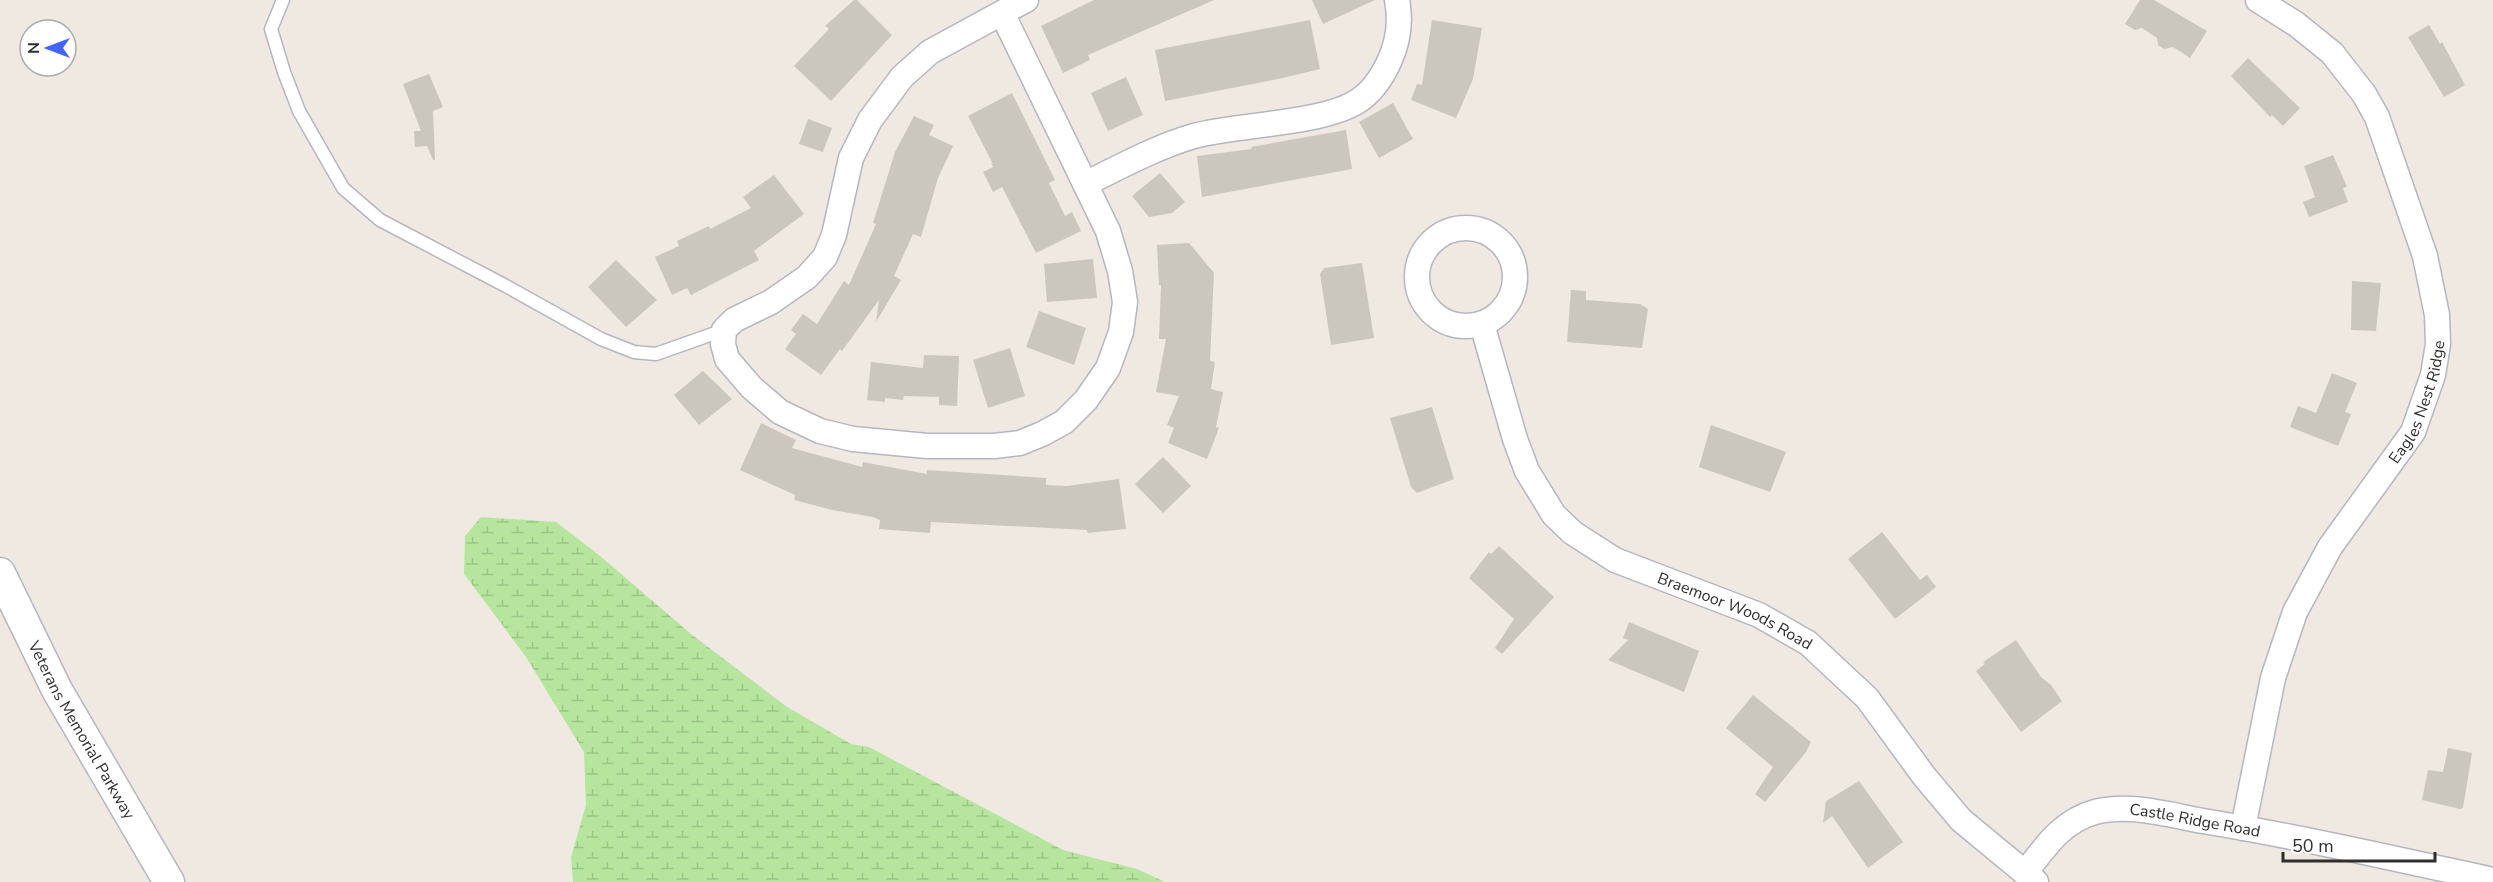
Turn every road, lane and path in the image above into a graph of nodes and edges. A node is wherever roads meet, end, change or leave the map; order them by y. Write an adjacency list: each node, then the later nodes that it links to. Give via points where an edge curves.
1 (283, 0): 7 (lane, via 271,29 299,111 344,188 380,220 601,339 634,352 656,354)
2 (1397, 0): 5 (street, via 1399,30 1393,55 1372,89 1357,102 1331,113 1191,137)
3 (2258, 0): 9 (street, Eagles Nest Ridge, via 2332,53 2377,117 2425,256 2438,315 2438,344 2433,375 2413,432 2330,547 2295,612 2271,688)
4 (1010, 6): 5 (street); 7 (street, via 930,52 902,78 870,120 850,158 834,235 825,257 807,277 771,302 734,320)
5 (1085, 184): 7 (street, via 1108,231 1120,271 1125,302 1121,332 1108,368 1086,400 1064,422 1020,443 927,446 853,439 820,431 780,412 751,387 727,359)
6 (1482, 324): 6 (street, via 1500,313 1512,294 1513,261 1493,235 1472,228 1452,230 1434,239 1422,255 1417,275 1420,295 1431,312 1448,323); 10 (street, Braemoor Woods Road, via 1515,439 1531,479 1554,515 1580,538 1615,560 1759,615 1808,643 1867,698 1961,820)
7 (724, 330)
8 (0, 573): 12 (street, Veterans Memorial Parkway, via 57,690)
9 (2243, 828): 10 (street, Castle Ridge Road, via 2139,810 2094,812 2055,835); 11 (street, Castle Ridge Road)
10 (2031, 878)
11 (2493, 880)
12 (169, 882)

